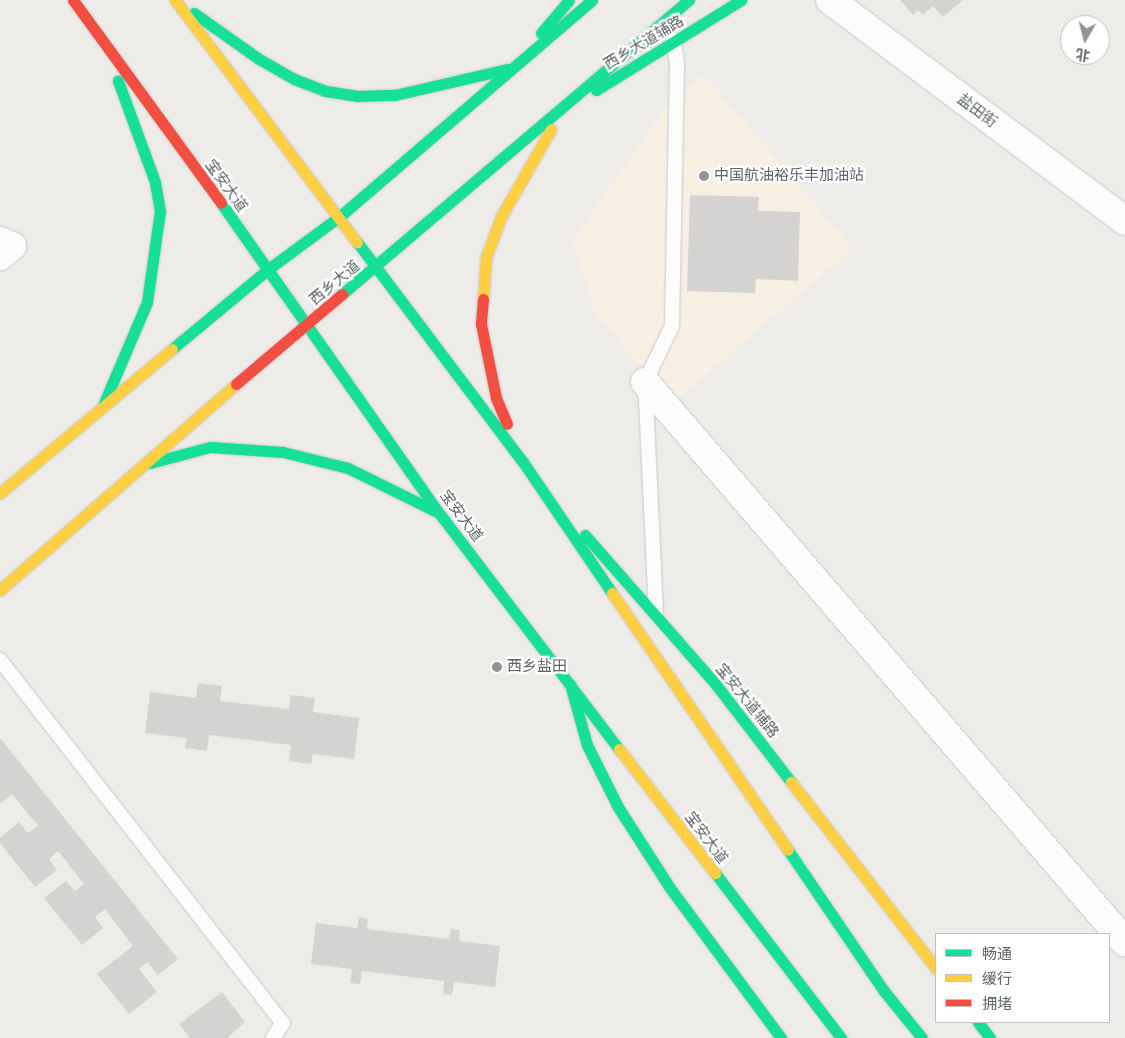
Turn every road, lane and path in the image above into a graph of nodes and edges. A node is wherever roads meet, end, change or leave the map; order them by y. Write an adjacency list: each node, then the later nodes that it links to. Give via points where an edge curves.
1 (63, 0): 11 (main road)
2 (72, 0): 11 (main road, 宝安大道)
3 (175, 0): 12 (main road, via 260,59 294,79 326,91 358,96 395,95); 14 (main road)
4 (569, 0): 12 (main road)
5 (592, 0): 12 (main road)
6 (689, 0): 9 (main road, 西乡大道)
7 (741, 0): 10 (main road, 西乡大道辅路)
8 (830, 0): 15 (street, 盐田街)
9 (665, 21): 10 (lane); 13 (main road, 西乡大道)
10 (675, 42): 13 (main road, 西乡大道辅路); 19 (lane, via 672,326)
11 (104, 47): 17 (main road, 宝安大道); 20 (main road, via 155,182 160,211 147,302)
12 (512, 68): 14 (main road)
13 (562, 110): 16 (main road, 西乡大道); 21 (main road, via 501,218 486,256 483,281 481,324 496,398)
14 (339, 216): 16 (main road); 17 (main road)
15 (1125, 221)
16 (378, 267): 18 (main road, 西乡大道); 21 (main road)
17 (267, 270): 18 (main road, 宝安大道); 20 (main road)
18 (308, 326): 22 (main road, 西乡大道); 24 (main road, 宝安大道)
19 (645, 382): 26 (lane); 29 (street)
20 (102, 409): 23 (main road)
21 (524, 462): 26 (main road, 宝安大道辅路); 35 (main road, via 879,983)
22 (141, 465): 24 (main road, via 210,447 283,452 348,468); 25 (main road, 西乡大道)
23 (0, 493)
24 (439, 513): 28 (main road, 宝安大道)
25 (0, 590)
26 (657, 620): 30 (main road, 宝安大道辅路, via 717,686)
27 (0, 660): 32 (lane, via 283,1023)
28 (570, 684): 33 (main road, via 587,745 618,807 670,888); 34 (main road, 宝安大道)
29 (1125, 942)
30 (935, 967)
31 (979, 1023): 36 (main road)
32 (273, 1038)
33 (781, 1038)
34 (841, 1038)
35 (922, 1038)
36 (990, 1038)

